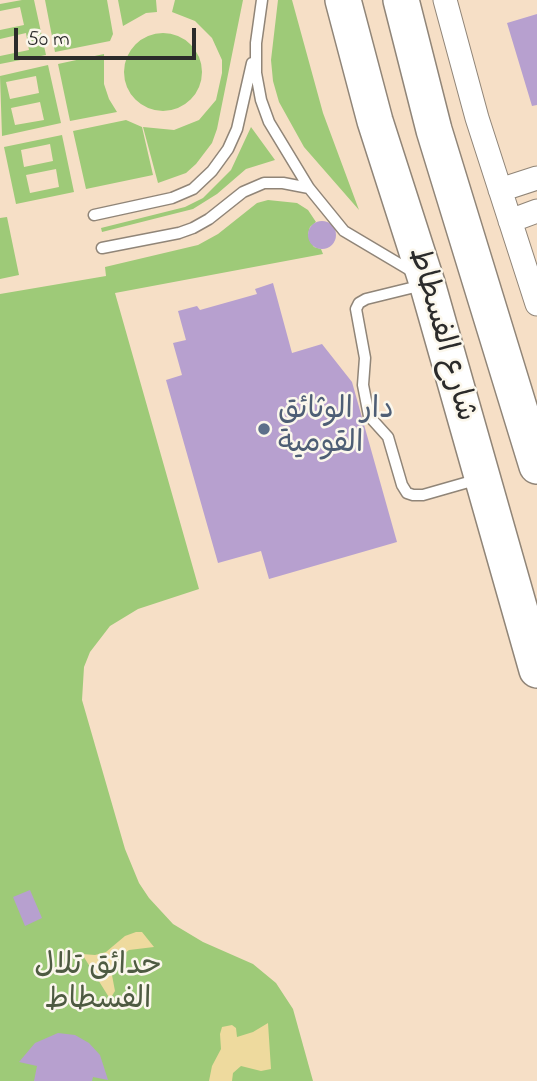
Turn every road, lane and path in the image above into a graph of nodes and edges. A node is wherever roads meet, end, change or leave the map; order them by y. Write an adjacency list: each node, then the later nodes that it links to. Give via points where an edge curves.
1 (262, 0): 5 (lane)
2 (343, 0): 13 (main road, شارع الفسطاط, via 374,121)
3 (401, 0): 15 (main road, شارع الفسطاط, via 434,130)
4 (445, 0): 8 (street)
5 (256, 43): 7 (lane, via 256,73 269,122); 10 (lane, via 237,129 212,171 193,189 172,198)
6 (537, 178): 8 (street)
7 (309, 188): 12 (lane, via 264,183 243,192 193,228); 13 (lane, via 344,231)
8 (500, 190): 11 (street)
9 (537, 211): 11 (street)
10 (94, 215)
11 (509, 221): 14 (street)
12 (102, 248)
13 (427, 281): 16 (main road, شارع الفسطاط); 16 (lane, via 366,299 356,309 369,416 388,438 407,493 423,495)
14 (537, 304)
15 (537, 466)
16 (482, 478): 17 (main road, شارع الفسطاط)
17 (537, 670)

